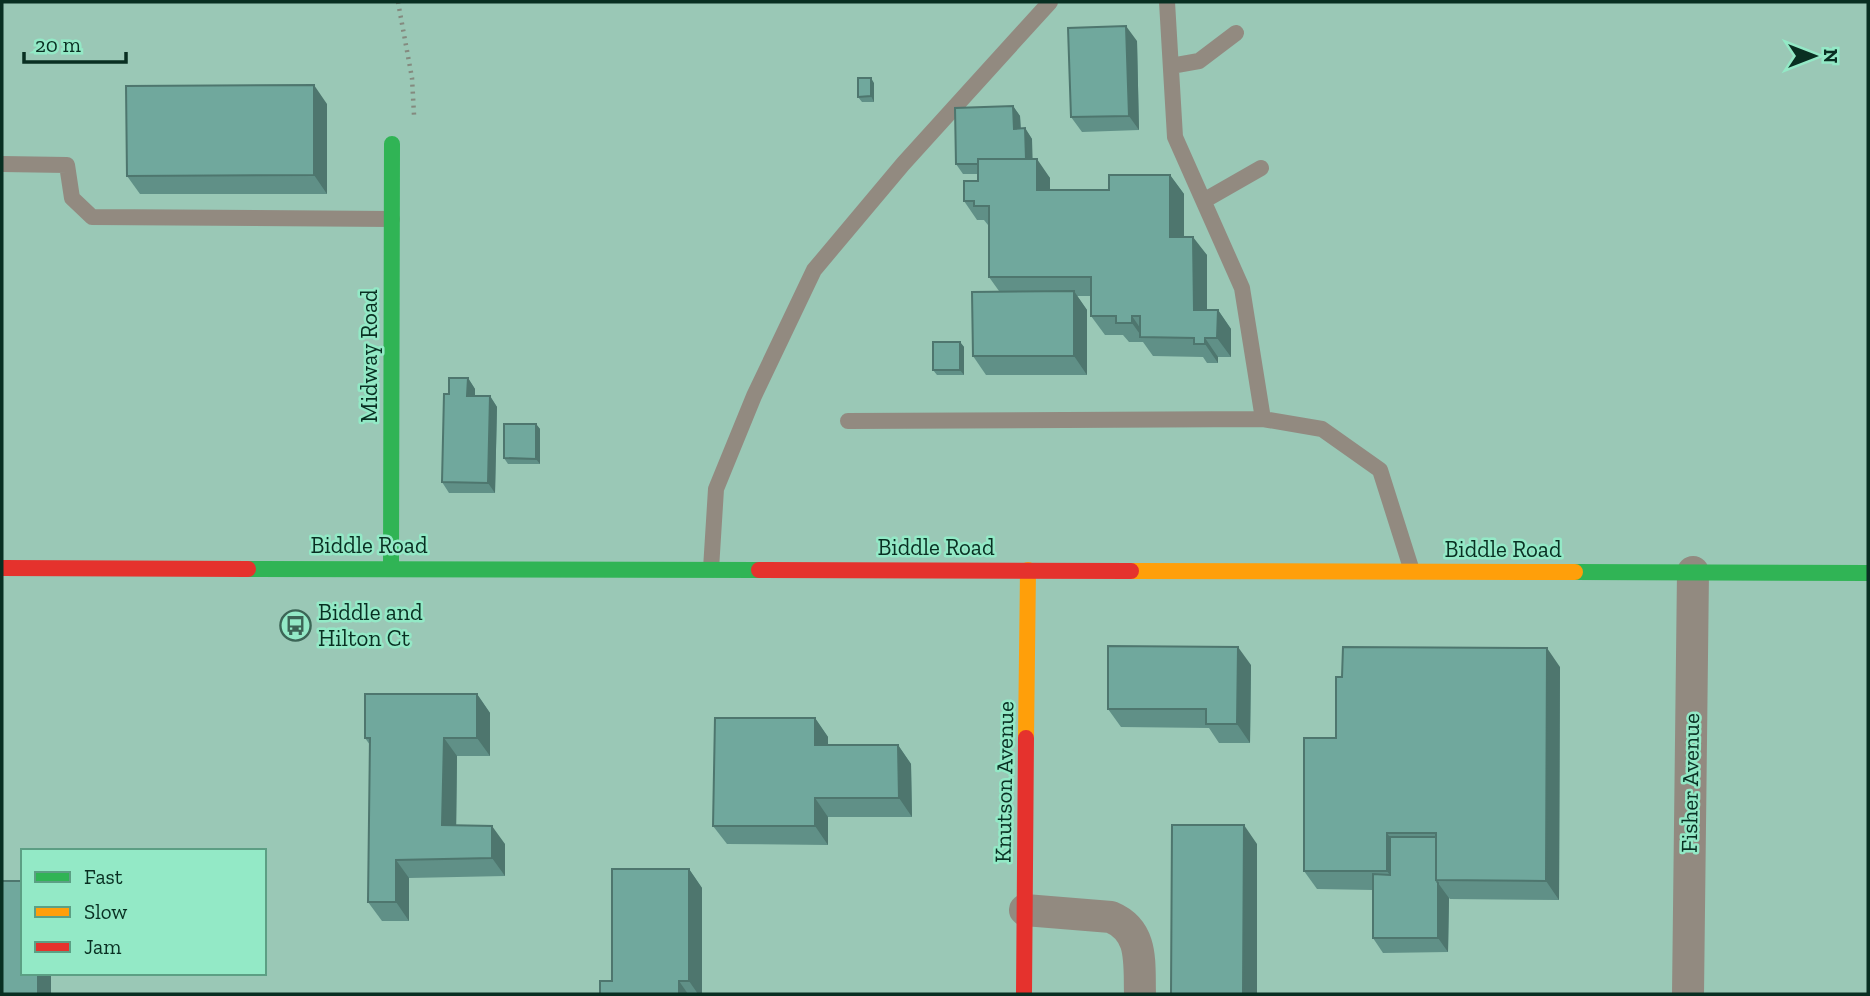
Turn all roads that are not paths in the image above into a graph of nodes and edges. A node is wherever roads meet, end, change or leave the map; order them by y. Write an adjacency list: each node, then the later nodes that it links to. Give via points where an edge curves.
1 (1050, 2): 14 (lane, via 814,270 716,489)
2 (1167, 2): 4 (lane)
3 (1236, 33): 4 (lane, via 1199,61)
4 (1171, 66): 8 (lane, via 1175,137)
5 (392, 144): 9 (main road, Midway Road)
6 (2, 164): 9 (lane, via 67,165 72,198 92,217)
7 (1261, 168): 8 (lane)
8 (1205, 200): 10 (lane, via 1242,288)
9 (392, 219): 13 (main road, Midway Road)
10 (1262, 419): 11 (lane); 16 (lane, via 1322,429 1380,470)
11 (848, 421)
12 (2, 568): 13 (main road, Biddle Road)
13 (391, 568): 14 (main road, Biddle Road)
14 (711, 569): 15 (main road, Biddle Road)
15 (1028, 570): 16 (main road, Biddle Road); 19 (main road, Knutson Avenue)
16 (1412, 572): 17 (main road, Biddle Road)
17 (1693, 572): 18 (main road, Biddle Road); 22 (street, Fisher Avenue)
18 (1868, 573)
19 (1025, 910): 20 (main road, Knutson Avenue); 21 (street, via 1111,917 1121,922 1137,940)
20 (1024, 994)
21 (1140, 994)
22 (1688, 994)

